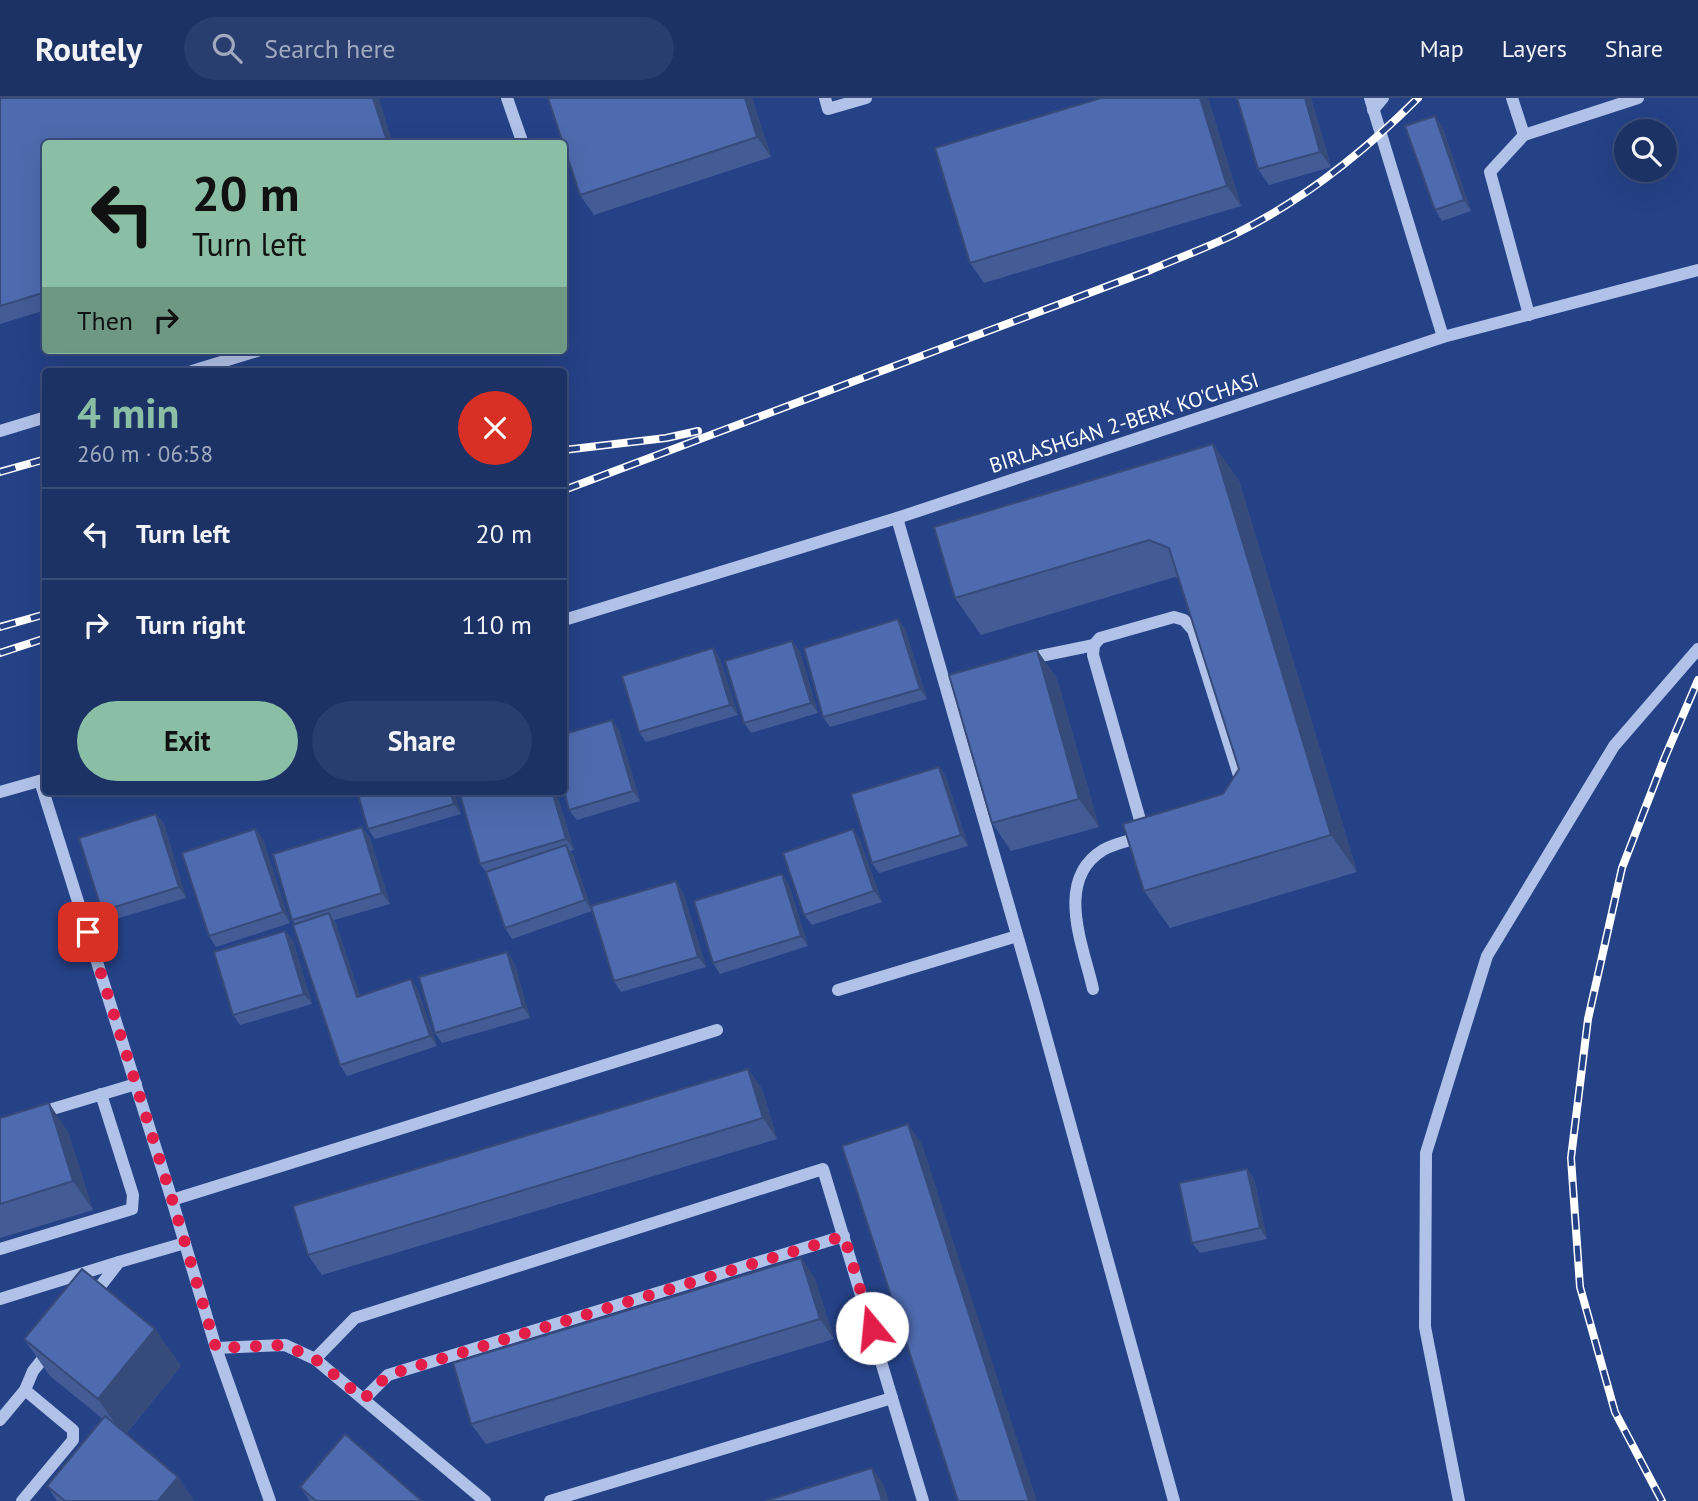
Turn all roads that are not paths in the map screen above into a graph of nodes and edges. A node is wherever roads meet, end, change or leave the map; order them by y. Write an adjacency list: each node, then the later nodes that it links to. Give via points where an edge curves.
1 (507, 98): 9 (street)
2 (825, 98): 3 (street, via 828,109)
3 (866, 98)
4 (1383, 98): 7 (street)
5 (1512, 98): 8 (street)
6 (1638, 98): 8 (street)
7 (1371, 104): 12 (street)
8 (1524, 135): 11 (street, via 1490,172)
9 (522, 140)
10 (1698, 270): 11 (street, BIRLASHGAN 2-BERK KO'CHASI)
11 (1529, 315): 12 (street, BIRLASHGAN 2-BERK KO'CHASI)
12 (1443, 337): 17 (street, BIRLASHGAN 2-BERK KO'CHASI)
13 (247, 354): 14 (street)
14 (202, 368)
15 (42, 418): 16 (street)
16 (0, 431)
17 (897, 518): 18 (street, BIRLASHGAN 2-BERK KO'CHASI); 26 (street)
18 (567, 619)
19 (1094, 645): 21 (street); 25 (street, via 1100,638 1174,617 1184,620 1192,630 1244,791); 27 (street, via 1093,655 1151,834 1103,850 1079,875 1074,902)
20 (1698, 649): 53 (street, via 1614,746 1487,956 1426,1153 1425,1328)
21 (1013, 662)
22 (42, 780): 23 (street)
23 (0, 792)
24 (48, 795): 30 (street)
25 (1240, 800)
26 (1017, 936): 28 (street); 52 (street)
27 (1093, 989)
28 (838, 990)
29 (718, 1030): 33 (street)
30 (136, 1084): 31 (street); 33 (street)
31 (102, 1094): 32 (street); 36 (street, via 134,1195 132,1209)
32 (25, 1117)
33 (172, 1199): 35 (street)
34 (844, 1236): 42 (street, via 823,1169 355,1318); 44 (street); 45 (street, via 388,1375)
35 (185, 1243): 37 (street); 41 (street)
36 (0, 1249)
37 (119, 1262): 38 (street); 39 (street)
38 (0, 1299)
39 (85, 1306)
40 (59, 1339): 43 (street, via 33,1371)
41 (216, 1348): 42 (street, via 285,1345); 48 (street)
42 (315, 1359): 45 (street)
43 (25, 1390): 46 (street); 47 (street, via 72,1430 74,1440)
44 (892, 1398): 50 (street); 51 (street)
45 (364, 1399): 49 (street)
46 (0, 1420)
47 (22, 1501)
48 (270, 1501)
49 (485, 1501)
50 (550, 1501)
51 (923, 1501)
52 (1174, 1501)
53 (1459, 1501)

